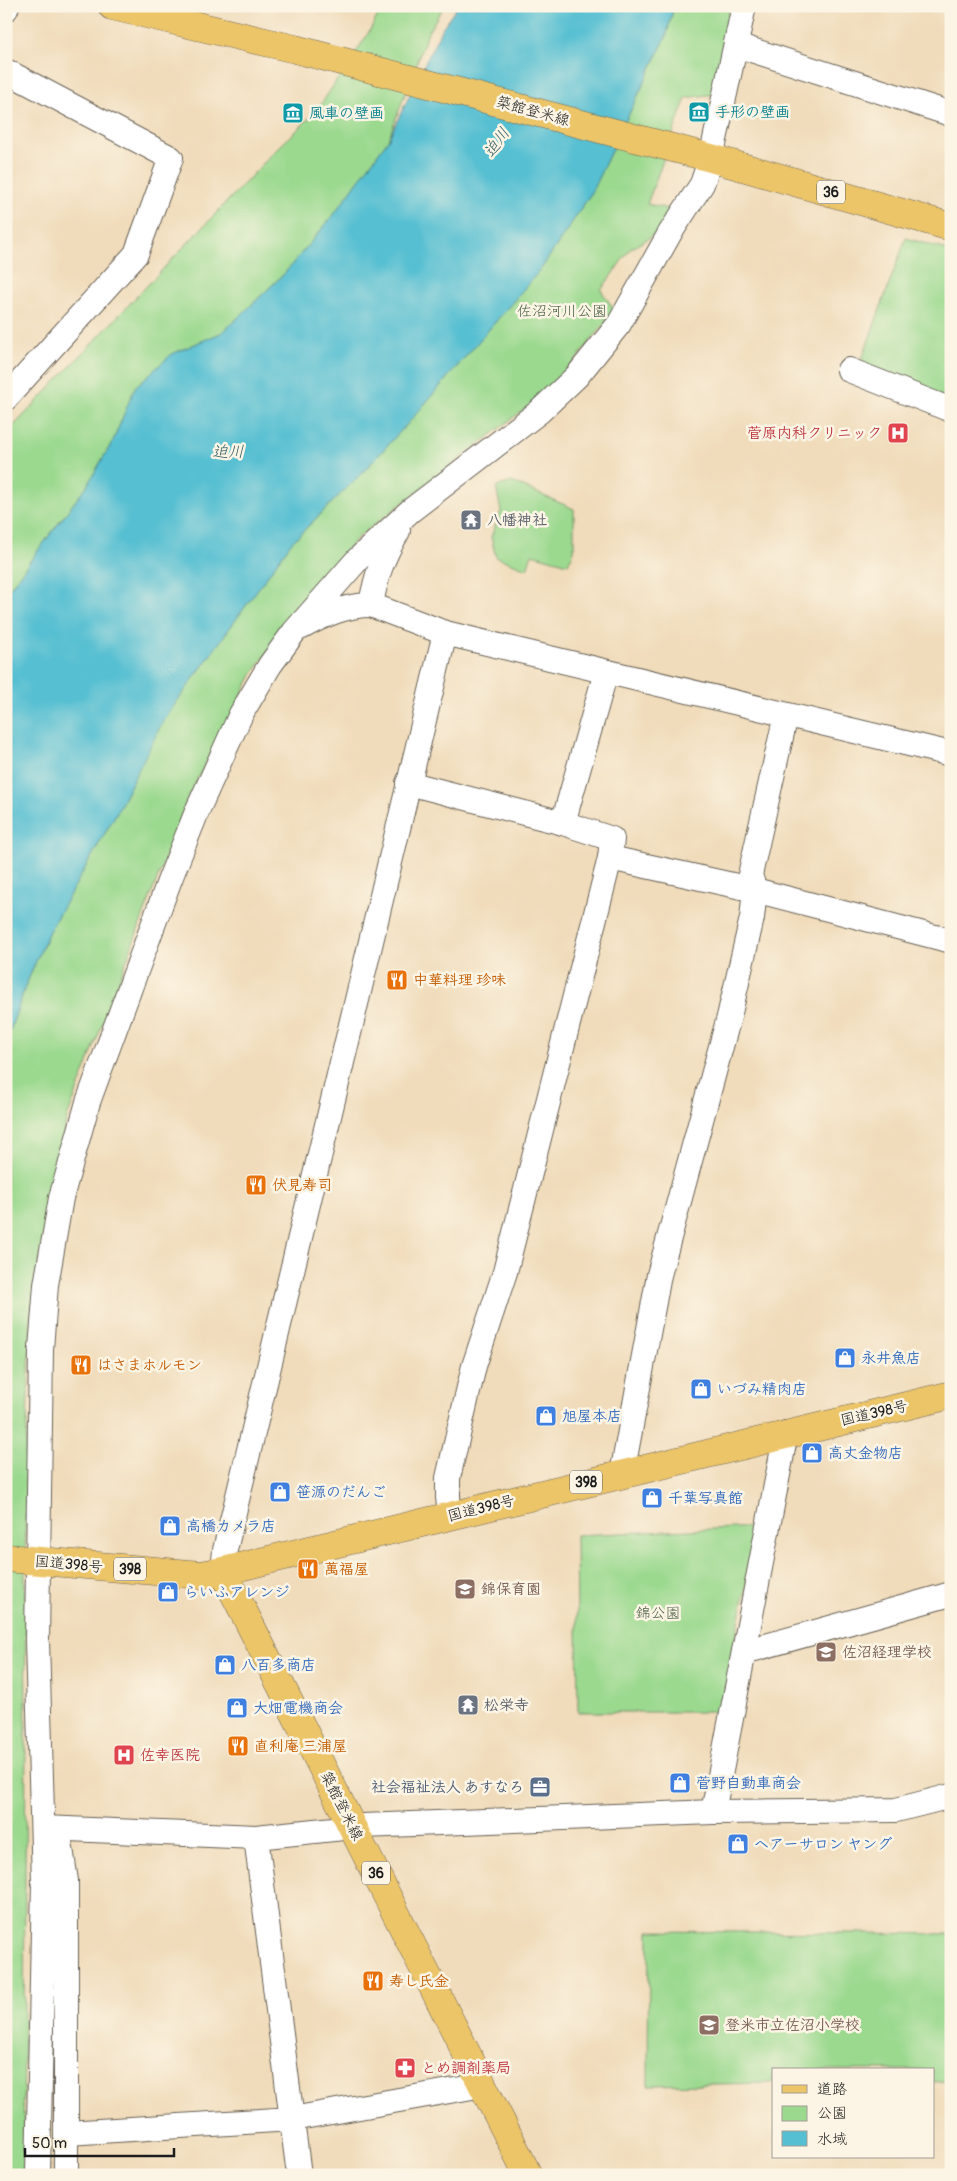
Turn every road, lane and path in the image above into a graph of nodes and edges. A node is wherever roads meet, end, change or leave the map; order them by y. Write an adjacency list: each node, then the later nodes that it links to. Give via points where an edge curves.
1 (112, 6): 6 (main road, 築館登米線 / 36, via 295,49)
2 (744, 6): 3 (street)
3 (736, 45): 5 (street); 6 (street)
4 (6, 70): 9 (street, via 171,158 136,254)
5 (951, 114)
6 (711, 158): 7 (main road, 築館登米線 / 36); 11 (street, via 702,184 670,233 619,324 577,376 539,412)
7 (951, 227)
8 (850, 370): 10 (street)
9 (6, 398)
10 (951, 410)
11 (410, 511): 12 (street, via 382,558); 13 (street, via 358,559)
12 (371, 605): 13 (street, via 340,609); 14 (street)
13 (294, 632): 28 (street, via 240,714 198,809 131,981 74,1149 61,1198 46,1285 41,1348)
14 (445, 633): 15 (street); 18 (street)
15 (606, 672): 16 (street); 19 (street)
16 (786, 715): 17 (street); 21 (street, via 750,875)
17 (951, 754)
18 (408, 782): 19 (street); 29 (street, via 225,1550)
19 (563, 823): 20 (street, via 612,839)
20 (610, 858): 21 (street); 26 (street, via 505,1272 474,1366 448,1478)
21 (755, 890): 22 (street); 25 (street, via 752,918 729,1017 659,1275)
22 (951, 941)
23 (951, 1395): 24 (main road, 国道398号 / 398)
24 (786, 1433): 25 (main road, 国道398号 / 398); 31 (street)
25 (622, 1474): 26 (main road, 国道398号 / 398)
26 (450, 1515): 29 (main road, 国道398号 / 398)
27 (6, 1558): 28 (main road, 国道398号 / 398)
28 (37, 1561): 29 (main road, 国道398号 / 398, via 201,1575); 34 (street)
29 (223, 1571): 35 (main road, 築館登米線 / 36)
30 (951, 1594): 31 (street)
31 (744, 1652): 33 (street)
32 (951, 1796): 33 (street, via 896,1810)
33 (713, 1812): 35 (street)
34 (50, 1828): 36 (street); 39 (street, via 66,1881); 40 (street, via 44,1882)
35 (354, 1828): 36 (street); 37 (main road, 築館登米線 / 36)
36 (256, 1837): 38 (street)
37 (482, 2083): 38 (street); 43 (main road, 築館登米線 / 36)
38 (292, 2119): 39 (street); 42 (street)
39 (67, 2133): 41 (street)
40 (38, 2175)
41 (66, 2175)
42 (299, 2175)
43 (528, 2175)

